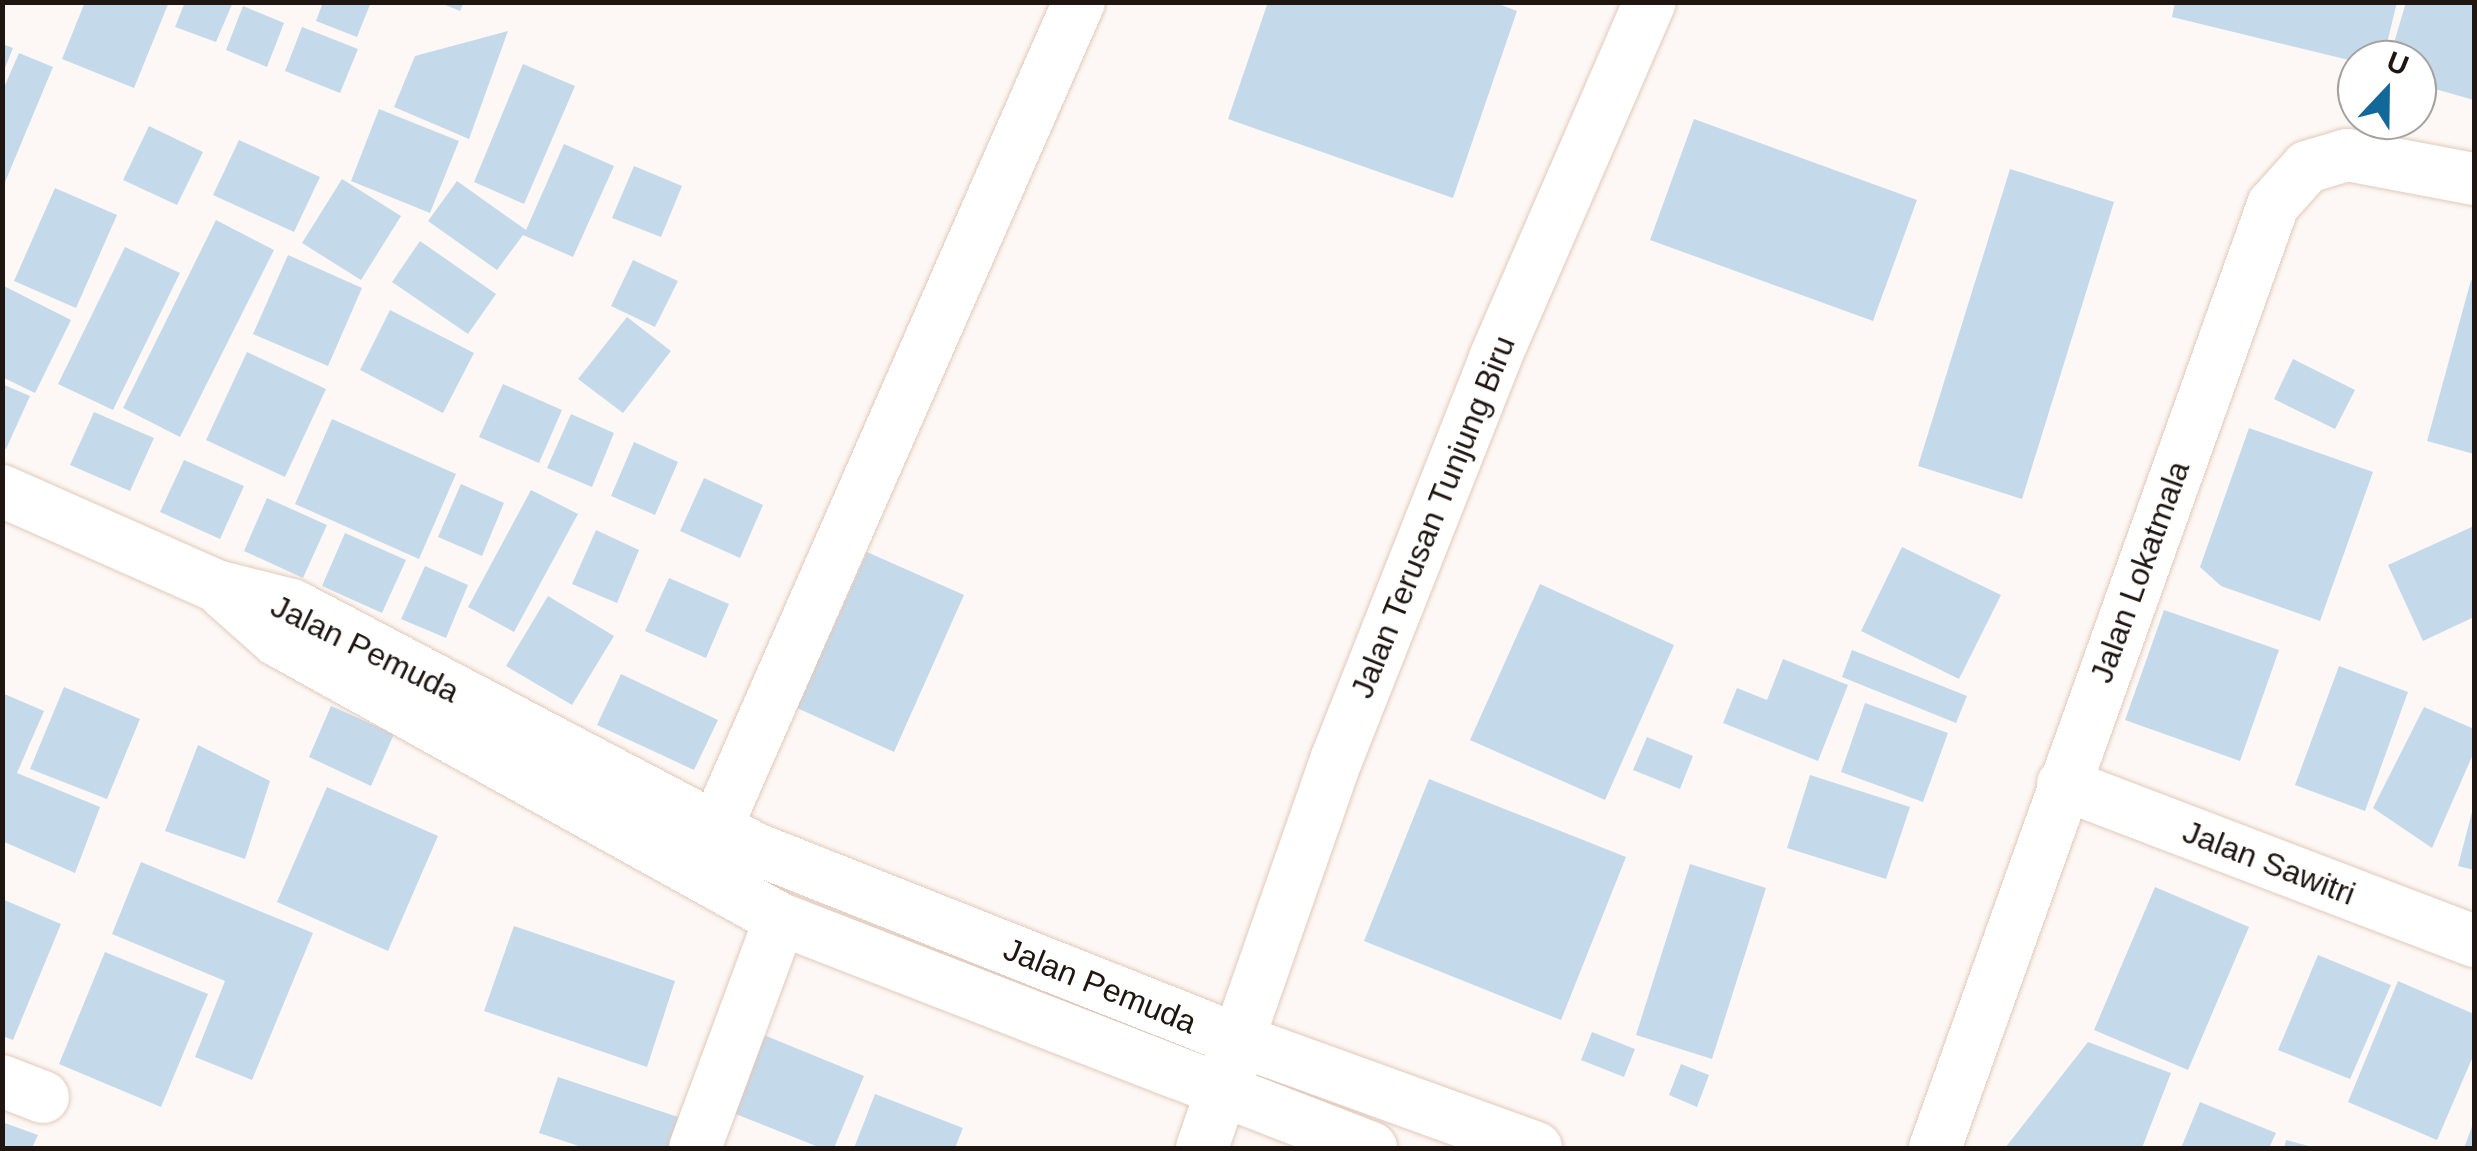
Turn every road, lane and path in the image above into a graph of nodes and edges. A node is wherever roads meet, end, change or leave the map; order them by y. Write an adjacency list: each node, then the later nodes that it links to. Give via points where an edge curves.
1 (1079, 2): 7 (street)
2 (1650, 2): 10 (street, Jalan Terusan Tunjung Biru, via 1481,394 1337,758)
3 (2474, 179): 6 (street, Jalan Lokatmala, via 2347,155 2307,167 2274,205)
4 (2, 491): 5 (street)
5 (216, 586): 7 (street, Jalan Pemuda, via 292,605); 8 (street, Jalan Pemuda, via 277,640)
6 (2063, 784): 9 (street, Jalan Sawitri); 16 (street, Jalan Lokatmala)
7 (715, 830): 10 (street, Jalan Pemuda)
8 (780, 919): 11 (street, Jalan Pemuda); 12 (street)
9 (2474, 941)
10 (1238, 1040): 11 (street); 15 (street, Jalan Pemuda)
11 (1221, 1093): 13 (street); 14 (street, Jalan Pemuda)
12 (695, 1148)
13 (1202, 1148)
14 (1371, 1148)
15 (1536, 1148)
16 (1935, 1148)

